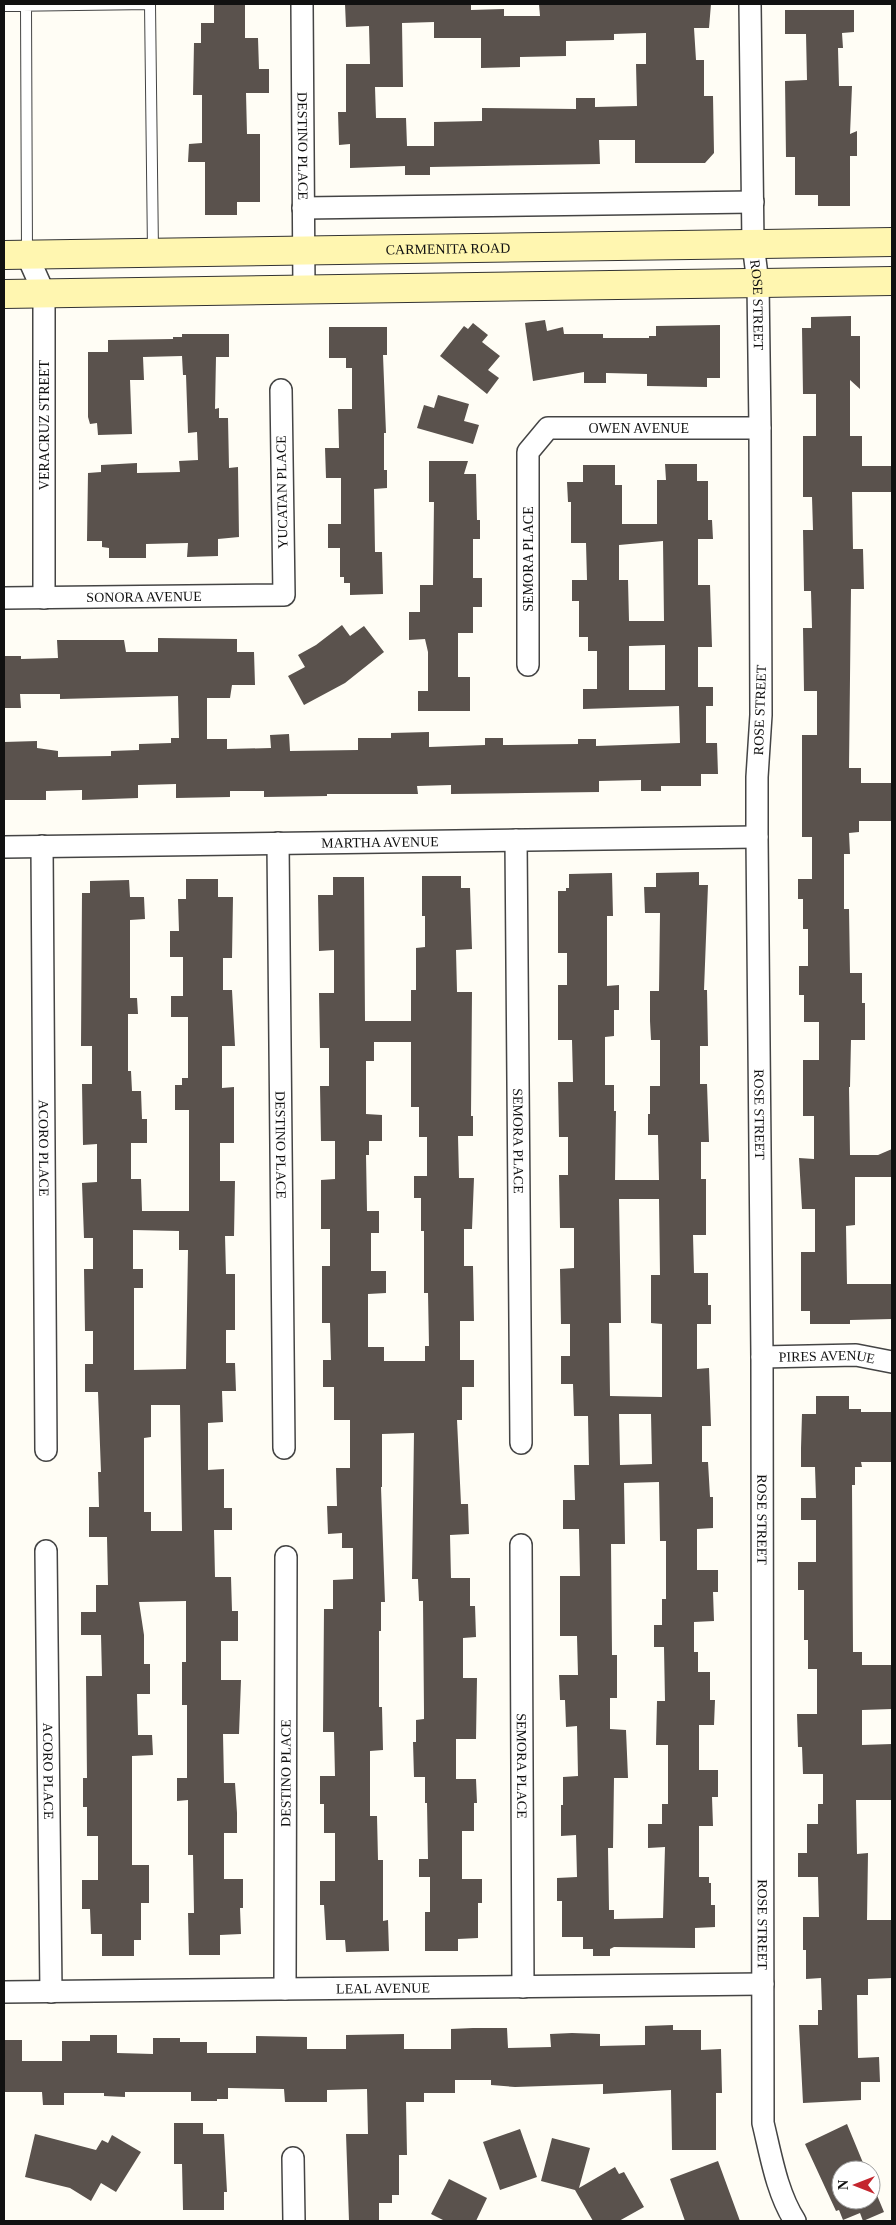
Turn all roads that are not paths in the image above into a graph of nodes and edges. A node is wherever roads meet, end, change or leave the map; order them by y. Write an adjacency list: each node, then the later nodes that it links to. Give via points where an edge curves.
1 (150, 4): 5 (lane); 11 (lane)
2 (302, 4): 7 (street, DESTINO PLACE)
3 (750, 4): 6 (street, ROSE STREET)
4 (4, 6): 5 (lane)
5 (26, 6): 12 (lane)
6 (753, 202): 7 (street); 9 (street, ROSE STREET)
7 (303, 208): 10 (street, DESTINO PLACE)
8 (892, 242): 9 (main road, CARMENITA ROAD)
9 (753, 244): 10 (main road, CARMENITA ROAD); 14 (street, ROSE STREET)
10 (303, 251): 11 (main road, CARMENITA ROAD); 15 (street, DESTINO PLACE)
11 (153, 253): 12 (main road, CARMENITA ROAD)
12 (16, 255): 17 (street, VERACRUZ STREET)
13 (892, 281): 14 (main road)
14 (758, 283): 15 (main road); 19 (street, ROSE STREET)
15 (304, 290): 17 (main road)
16 (4, 294): 17 (main road)
17 (44, 294): 23 (street, VERACRUZ STREET)
18 (281, 390): 21 (street, YUCATAN PLACE)
19 (760, 428): 20 (street, OWEN AVENUE, via 548,428); 25 (street, ROSE STREET, via 761,714)
20 (528, 452): 24 (street, SEMORA PLACE)
21 (284, 594): 23 (street, SONORA AVENUE)
22 (4, 598): 23 (street, SONORA AVENUE)
23 (44, 598)
24 (528, 665)
25 (757, 837): 26 (street, MARTHA AVENUE); 30 (street, ROSE STREET)
26 (516, 840): 27 (street, MARTHA AVENUE); 32 (street, SEMORA PLACE)
27 (278, 843): 28 (street, MARTHA AVENUE); 33 (street, DESTINO PLACE)
28 (42, 846): 29 (street, MARTHA AVENUE); 34 (street, ACORO PLACE)
29 (4, 847)
30 (762, 1357): 31 (street, PIRES AVENUE, via 856,1355); 38 (street, ROSE STREET)
31 (892, 1362)
32 (521, 1443)
33 (284, 1448)
34 (46, 1450)
35 (521, 1545): 39 (street, SEMORA PLACE)
36 (46, 1551): 42 (street, ACORO PLACE)
37 (286, 1557): 40 (street, DESTINO PLACE)
38 (763, 1984): 39 (street, LEAL AVENUE); 45 (street, ROSE STREET, via 763,2124 787,2209)
39 (523, 1987): 40 (street, LEAL AVENUE)
40 (285, 1989): 42 (street, LEAL AVENUE)
41 (4, 1992): 42 (street, LEAL AVENUE)
42 (51, 1992)
43 (294, 2158): 44 (street)
44 (294, 2221)
45 (796, 2221)

